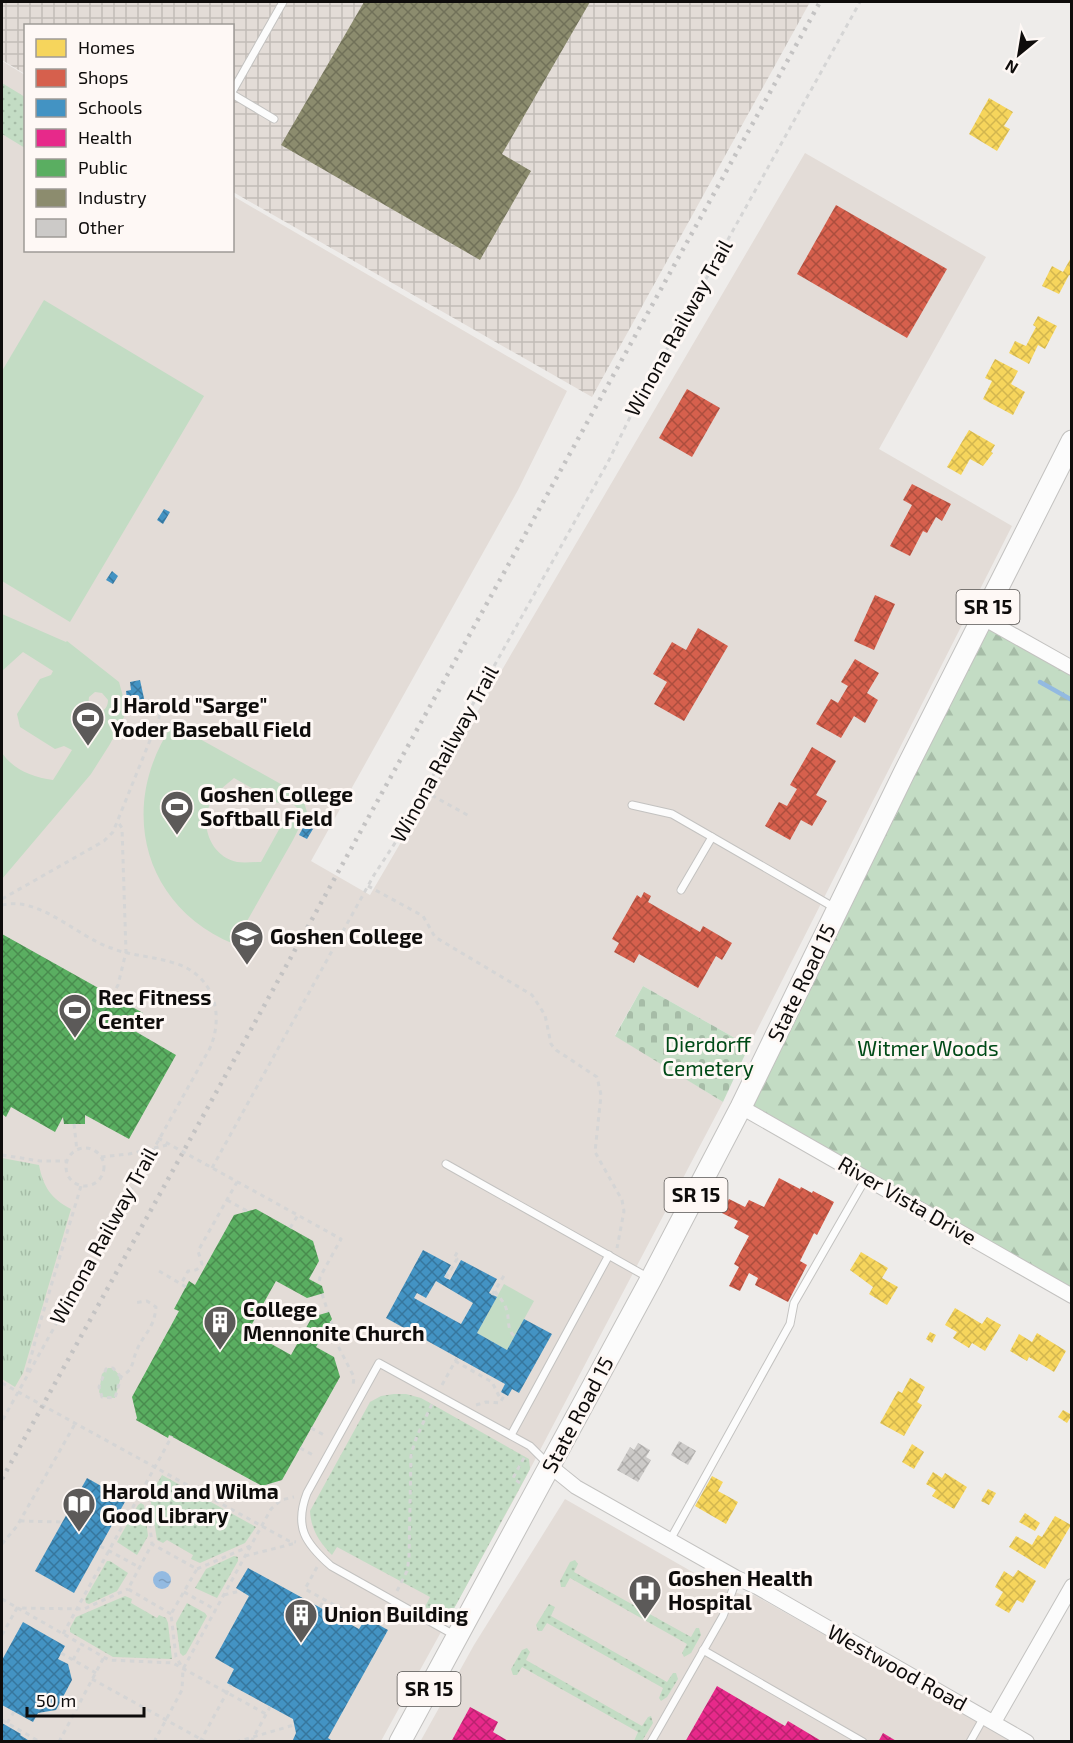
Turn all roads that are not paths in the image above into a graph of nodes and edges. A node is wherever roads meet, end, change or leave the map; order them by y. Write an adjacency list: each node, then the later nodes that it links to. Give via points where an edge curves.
1 (283, 2): 2 (lane)
2 (234, 89)
3 (234, 94): 4 (lane)
4 (274, 119)
5 (1071, 441): 6 (main road, State Road 15 / SR 15)
6 (983, 618): 7 (street); 11 (main road, State Road 15 / SR 15)
7 (1071, 668)
8 (632, 805): 9 (lane, via 672,814)
9 (712, 837): 10 (lane); 11 (lane)
10 (681, 890)
11 (837, 910): 12 (main road, State Road 15 / SR 15)
12 (741, 1107): 14 (street, River Vista Drive); 16 (main road, State Road 15 / SR 15)
13 (446, 1164): 15 (lane)
14 (866, 1178): 17 (street, River Vista Drive); 20 (lane, via 794,1303 790,1324)
15 (611, 1257): 16 (lane); 18 (lane)
16 (651, 1280): 19 (main road, State Road 15 / SR 15)
17 (1071, 1296)
18 (511, 1436): 19 (lane, via 530,1446); 23 (lane, via 379,1363 301,1508 300,1525 308,1541 331,1566)
19 (550, 1466): 20 (street, Westwood Road, via 576,1487); 23 (main road, State Road 15 / SR 15)
20 (670, 1540): 21 (street, Westwood Road)
21 (737, 1578): 24 (lane, via 723,1616); 25 (street, Westwood Road)
22 (1071, 1586): 25 (street)
23 (458, 1637): 27 (main road, State Road 15 / SR 15)
24 (703, 1650): 28 (lane); 29 (lane)
25 (989, 1720): 26 (street, Westwood Road); 30 (lane)
26 (1021, 1740)
27 (400, 1742)
28 (651, 1742)
29 (863, 1742)
30 (970, 1742)

